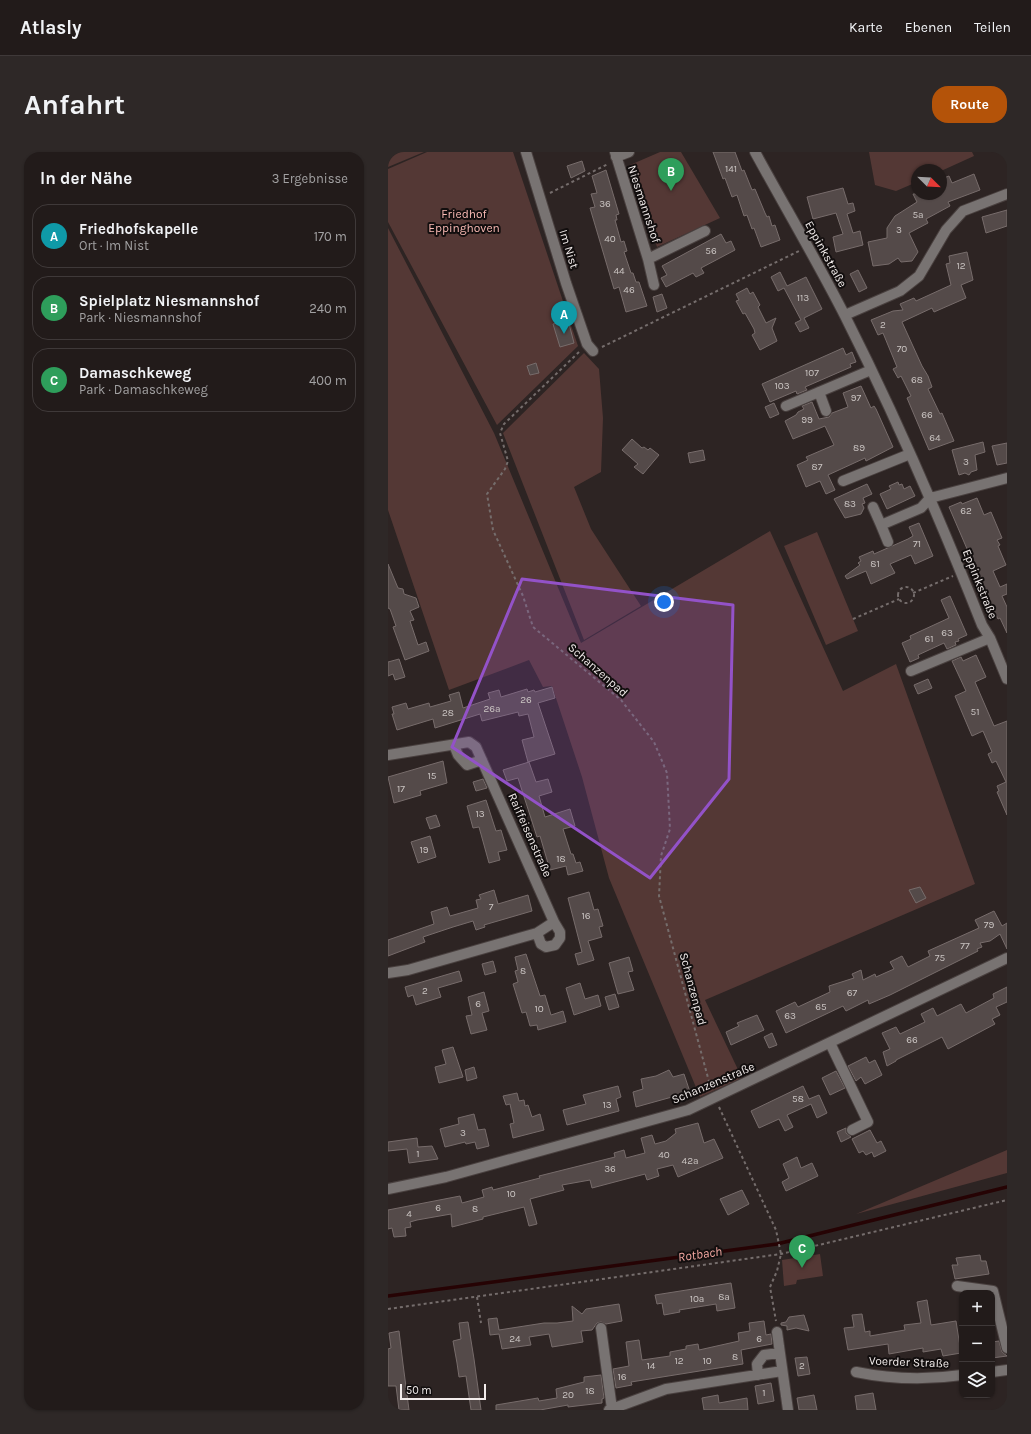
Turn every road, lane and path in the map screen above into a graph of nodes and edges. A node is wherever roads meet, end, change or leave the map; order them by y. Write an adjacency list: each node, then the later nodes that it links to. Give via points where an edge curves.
1 (526, 152): 6 (street, Im Nist)
2 (629, 152): 4 (street, Niesmannshof)
3 (755, 152): 8 (street, Eppinkstraße)
4 (616, 157): 6 (path); 9 (street, Niesmannshof)
5 (1007, 194): 11 (street, via 962,211 946,230 919,276 900,292)
6 (540, 198): 12 (street, Im Nist, via 566,284)
7 (705, 231): 9 (street, Niesmannshof)
8 (807, 247): 11 (street, Eppinkstraße); 12 (path, Schanzenpad)
9 (648, 259): 10 (street, Niesmannshof)
10 (654, 285)
11 (845, 315): 13 (street, Eppinkstraße)
12 (590, 347): 39 (path, Schanzenpad, via 504,424 500,433 508,461 487,494 493,530 523,596 533,627 622,700 654,742 667,773 670,829 661,856 658,896)
13 (871, 370): 14 (street); 17 (street, Eppinkstraße)
14 (819, 392): 15 (street); 16 (street)
15 (786, 406)
16 (826, 411)
17 (910, 454): 19 (street); 20 (street, Eppinkstraße)
18 (1007, 478): 20 (street)
19 (843, 482)
20 (930, 498): 22 (street, via 921,508); 24 (street, Eppinkstraße)
21 (873, 507): 22 (street)
22 (881, 525): 23 (street)
23 (888, 542)
24 (961, 573): 25 (path); 28 (street, Eppinkstraße, via 982,625)
25 (913, 592): 26 (path, via 907,588 902,589 898,594); 26 (path, via 914,598 909,603)
26 (899, 599): 27 (path)
27 (853, 619)
28 (990, 638): 29 (street); 30 (street, Eppinkstraße)
29 (911, 671)
30 (1007, 679)
31 (454, 745): 32 (street, Raiffeisenstraße); 33 (street, Raiffeisenstraße, via 469,742 476,747); 33 (street, via 458,755 468,765)
32 (388, 753)
33 (482, 760): 34 (street, Raiffeisenstraße)
34 (554, 922): 35 (street); 35 (street, Raiffeisenstraße, via 560,935 555,945 544,946)
35 (537, 933): 37 (street, via 408,970)
36 (1007, 958): 38 (street, Schanzenstraße)
37 (388, 973)
38 (830, 1043): 39 (street, Schanzenstraße); 40 (street, via 868,1122)
39 (715, 1099): 41 (street, Schanzenstraße, via 688,1110 531,1155); 43 (path, Schanzenpad, via 776,1230)
40 (852, 1130)
41 (388, 1189)
42 (1007, 1200): 43 (path)
43 (781, 1254): 45 (path); 49 (path, via 770,1287)
44 (957, 1286): 50 (street, via 993,1291)
45 (477, 1297): 46 (path); 47 (path)
46 (388, 1309)
47 (481, 1323)
48 (601, 1328): 58 (street)
49 (777, 1332): 51 (street)
50 (1007, 1348)
51 (779, 1352): 53 (street); 56 (street, via 764,1355 757,1364)
52 (1007, 1370): 55 (street)
53 (782, 1371): 56 (street); 59 (street)
54 (856, 1372): 57 (street, Voerder Straße, via 877,1377)
55 (995, 1372)
56 (758, 1375): 58 (street, via 666,1389)
57 (959, 1376)
58 (610, 1409)
59 (788, 1410)

